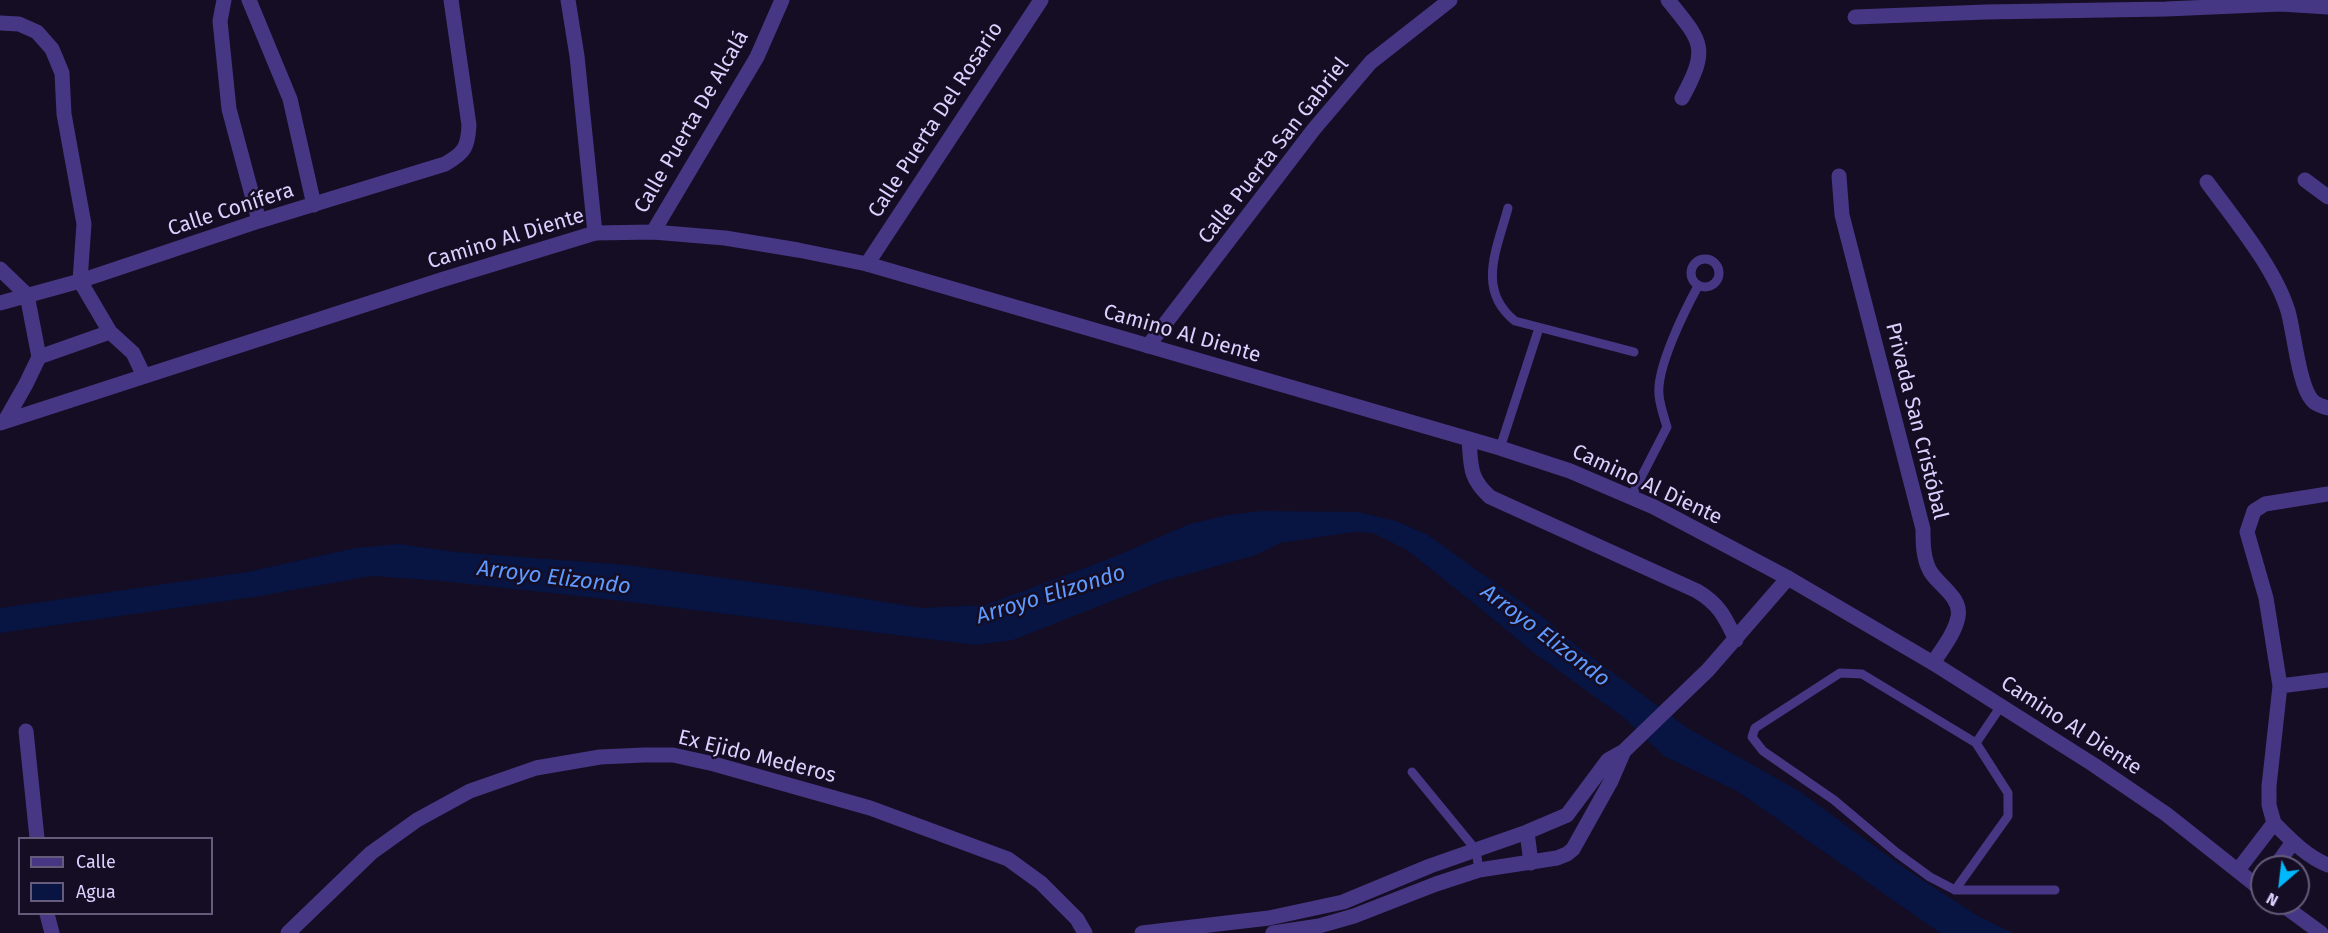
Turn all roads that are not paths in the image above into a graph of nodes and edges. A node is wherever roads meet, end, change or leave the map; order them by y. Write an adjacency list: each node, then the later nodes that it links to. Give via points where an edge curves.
1 (224, 0): 22 (street, via 220,21 229,109)
2 (249, 0): 20 (street, via 290,99)
3 (451, 0): 20 (street, Calle Conífera, via 469,125 468,143 459,156 445,164)
4 (568, 0): 24 (street)
5 (782, 0): 23 (street, Calle Puerta De Alcalá, via 757,57)
6 (1041, 0): 25 (street, Calle Puerta Del Rosario)
7 (1450, 0): 33 (street, Calle Puerta San Gabriel, via 1371,62 1314,129)
8 (1668, 0): 15 (street, via 1694,32 1698,49 1697,70)
9 (2001, 0): 12 (street)
10 (2283, 2): 11 (street); 12 (street, via 2166,9)
11 (2328, 7)
12 (1986, 12): 13 (street)
13 (1855, 17)
14 (0, 22): 27 (street, via 19,24 37,32 52,49 62,73 64,114 84,224)
15 (1682, 98)
16 (1839, 176): 45 (street, Privada San Cristóbal, via 1842,215 1923,529 1924,553 1930,572 1954,599 1959,615)
17 (2305, 180): 19 (street)
18 (2207, 182): 37 (street, via 2275,280 2288,310 2305,387 2312,400)
19 (2328, 197)
20 (314, 205): 22 (street, Calle Conífera)
21 (1508, 208): 31 (lane, via 1496,250 1494,296 1503,312 1515,321)
22 (260, 221): 27 (street, Calle Conífera)
23 (653, 232): 24 (street, Camino Al Diente); 25 (street, Camino Al Diente, via 725,238)
24 (595, 234): 36 (street, Camino Al Diente)
25 (867, 264): 33 (street, Camino Al Diente)
26 (0, 269): 29 (street)
27 (80, 281): 29 (street, Calle Conífera); 32 (street)
28 (1698, 286): 42 (lane, via 1679,321 1659,381 1667,427)
29 (27, 294): 30 (street, Calle Conífera); 35 (street)
30 (0, 303)
31 (1539, 328): 34 (lane); 40 (lane)
32 (110, 332): 35 (street); 36 (street, via 133,353)
33 (1148, 346): 39 (street, Camino Al Diente)
34 (1634, 352)
35 (39, 357): 38 (street)
36 (144, 376): 38 (street, Camino Al Diente)
37 (2328, 408)
38 (2, 422)
39 (1469, 439): 40 (street, Camino Al Diente); 44 (street, via 1471,473 1490,497 1713,600)
40 (1500, 448): 42 (street, Camino Al Diente)
41 (2328, 494): 47 (street, via 2265,504 2254,511 2247,532 2266,598)
42 (1631, 497): 43 (street, Camino Al Diente)
43 (1788, 578): 44 (street); 45 (street, Camino Al Diente)
44 (1736, 640): 51 (street)
45 (1933, 663): 48 (street, Camino Al Diente)
46 (2328, 680): 47 (street)
47 (2280, 686): 54 (street, via 2269,786)
48 (2001, 706): 50 (lane); 64 (street, Camino Al Diente, via 2166,814)
49 (26, 731): 57 (street)
50 (1976, 743): 66 (lane, via 2008,793 2008,816); 66 (lane, via 1862,674 1840,673 1755,728 1752,737 1763,751 1834,800 1897,853)
51 (1628, 746): 53 (street, via 1608,760); 55 (street)
52 (1412, 772): 59 (lane)
53 (1567, 815): 55 (street); 56 (street)
54 (2274, 823): 58 (street); 64 (street)
55 (1583, 831): 61 (street, via 1567,854)
56 (1527, 832): 59 (street); 61 (street)
57 (37, 837)
58 (2293, 842): 60 (street); 62 (street)
59 (1476, 850): 63 (lane); 70 (street)
60 (2284, 855)
61 (1531, 862): 63 (street)
62 (2328, 865)
63 (1479, 870): 70 (street, via 1319,926)
64 (2238, 870): 65 (street, Camino Al Diente)
65 (2250, 879)
66 (1955, 890): 67 (lane)
67 (2055, 890)
68 (47, 915): 71 (street)
69 (2296, 915): 75 (street)
70 (1271, 928): 74 (street)
71 (52, 933)
72 (288, 933): 73 (street, Ex Ejido Mederos, via 371,854 417,820 470,791 536,768 644,754 673,755 714,764 870,808 1008,859 1041,883 1077,919)
73 (1085, 933)
74 (1142, 933)
75 (2321, 933)

